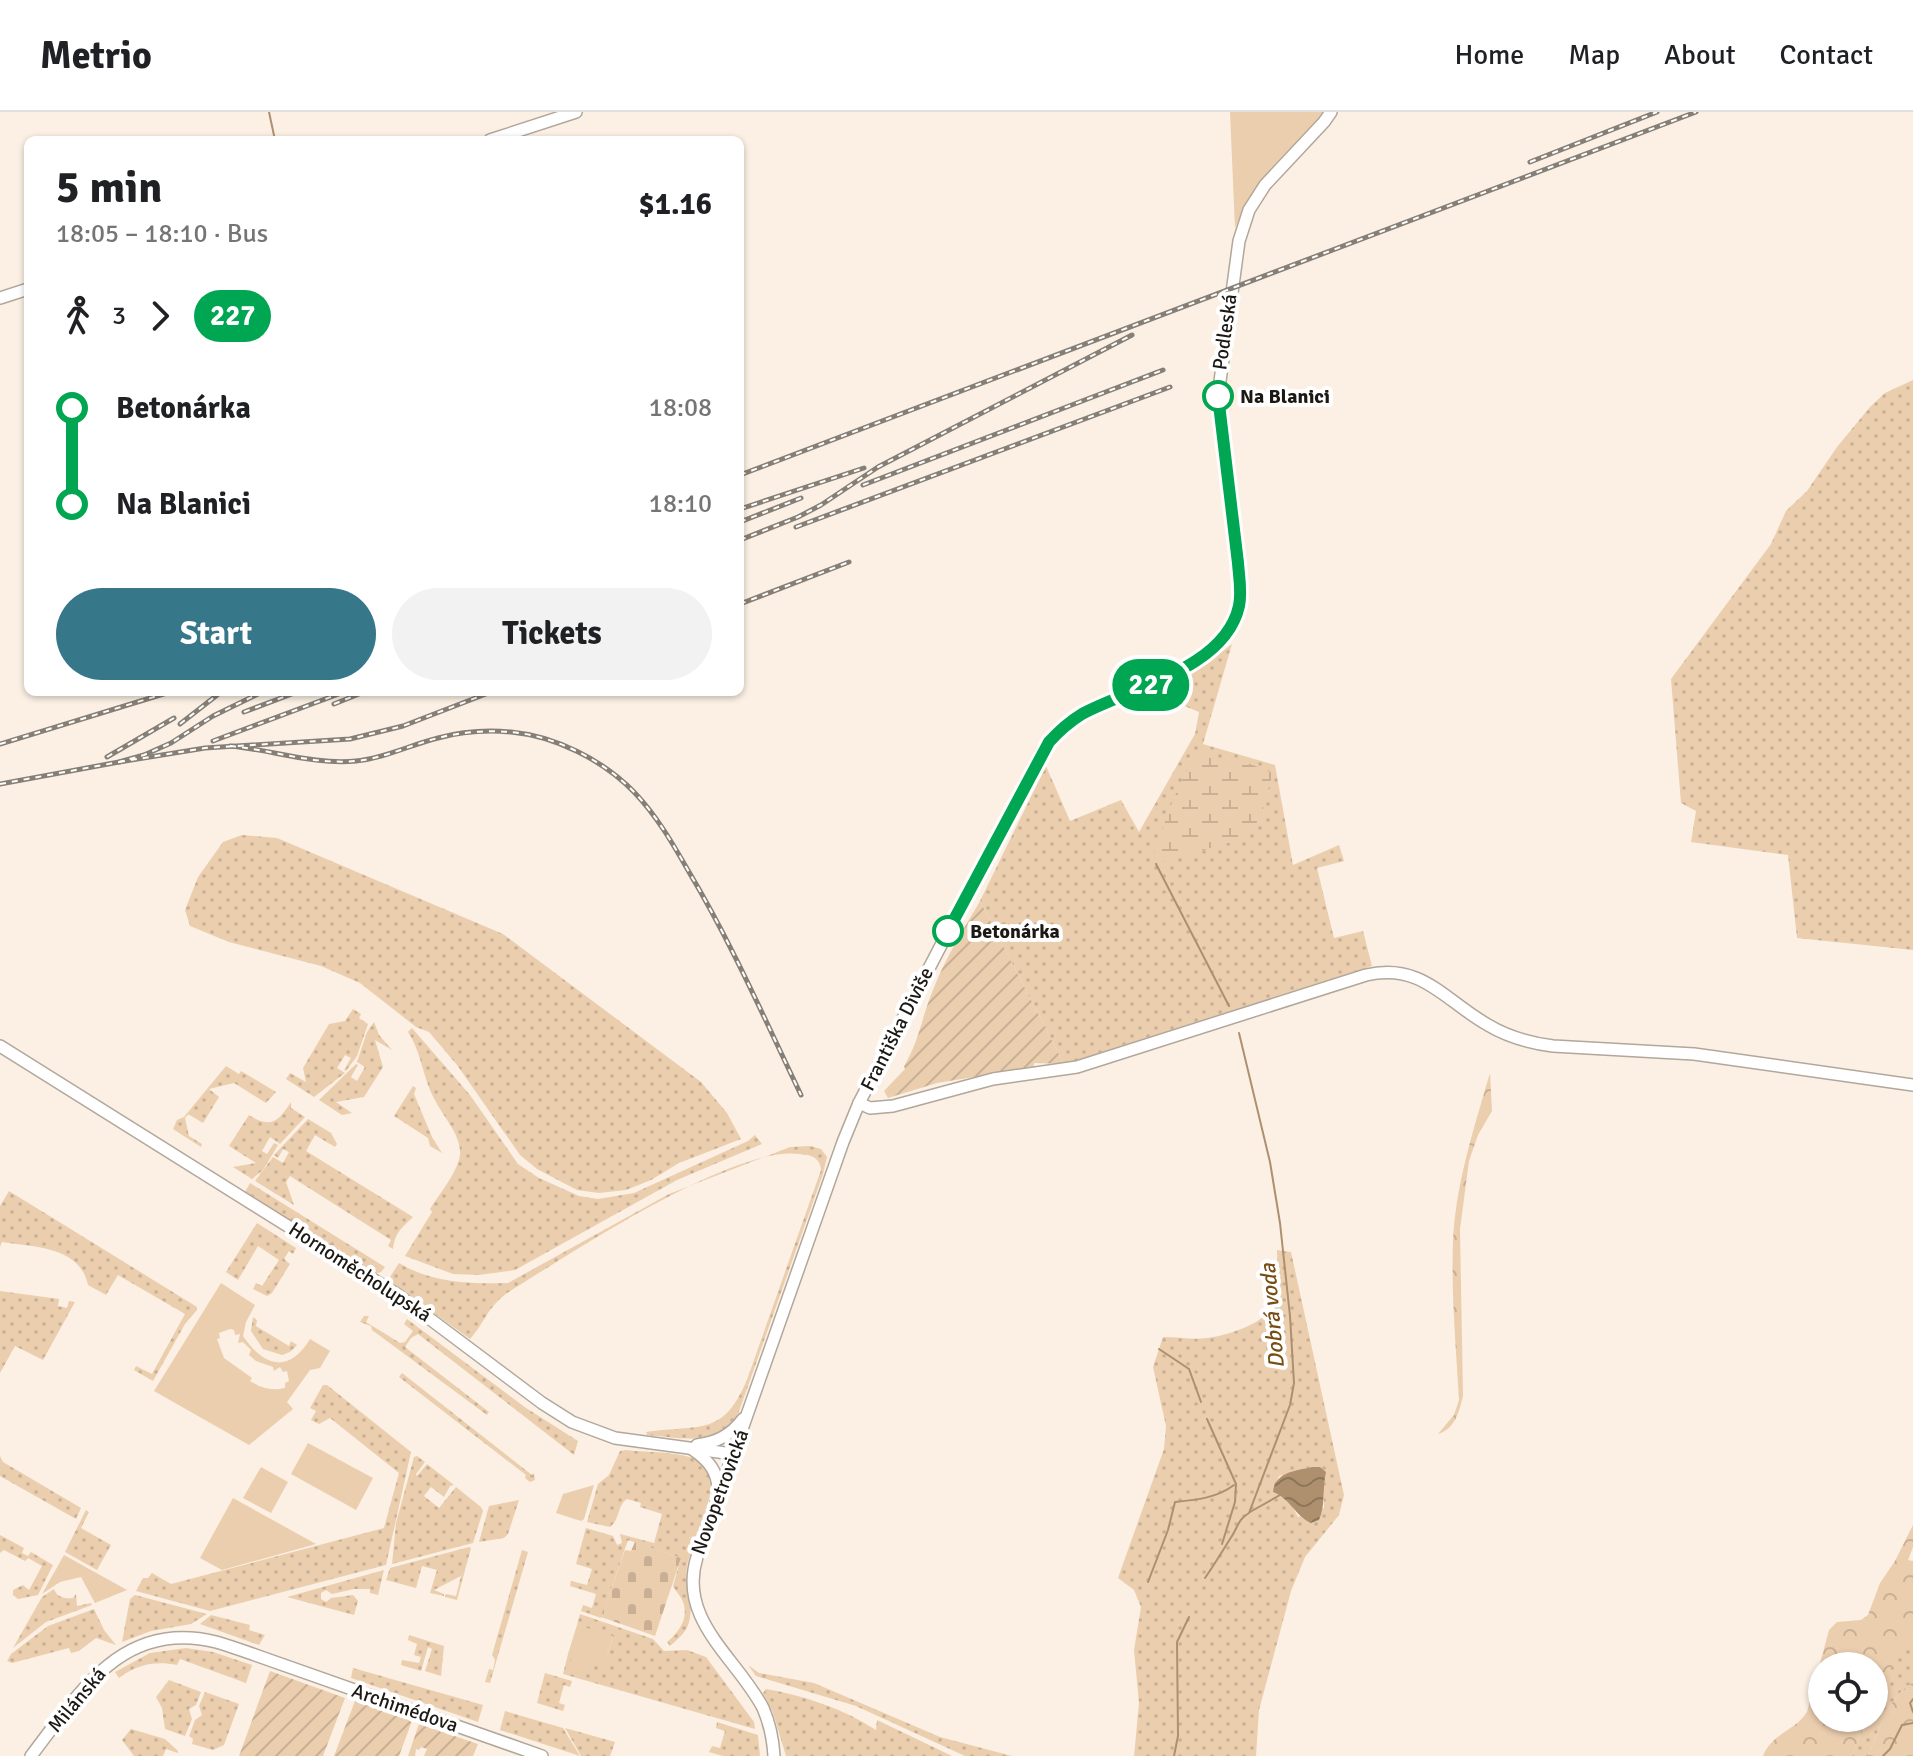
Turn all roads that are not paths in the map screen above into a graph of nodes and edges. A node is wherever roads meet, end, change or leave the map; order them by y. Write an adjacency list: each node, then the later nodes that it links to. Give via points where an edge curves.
1 (576, 112): 3 (street)
2 (1331, 112): 6 (street, Podleská, via 1259,192 1239,241 1218,387 1240,590 1240,604)
3 (502, 136)
4 (24, 290): 5 (street)
5 (0, 298)
6 (1228, 628): 9 (street, Františka Diviše, via 1192,663 1080,716 1049,742)
7 (0, 1046): 11 (street, Hornoměcholupská, via 389,1289 572,1422 615,1438)
8 (1913, 1085): 9 (street, via 1694,1054 1533,1043 1487,1025 1418,978 1385,971 1077,1067 993,1079 893,1106 870,1108)
9 (859, 1103): 10 (street, Františka Diviše)
10 (754, 1398): 11 (street, via 728,1435); 12 (street, Novopetrovická)
11 (689, 1447): 12 (street, Hornoměcholupská); 13 (street, via 715,1471)
12 (733, 1454): 13 (street, Novopetrovická)
13 (718, 1496): 17 (street, Novopetrovická, via 695,1564 693,1595 711,1635 761,1704)
14 (267, 1659): 15 (street, Milánská, via 194,1639 134,1647 97,1674); 16 (street, Archimédova)
15 (31, 1756)
16 (542, 1756)
17 (774, 1756)

